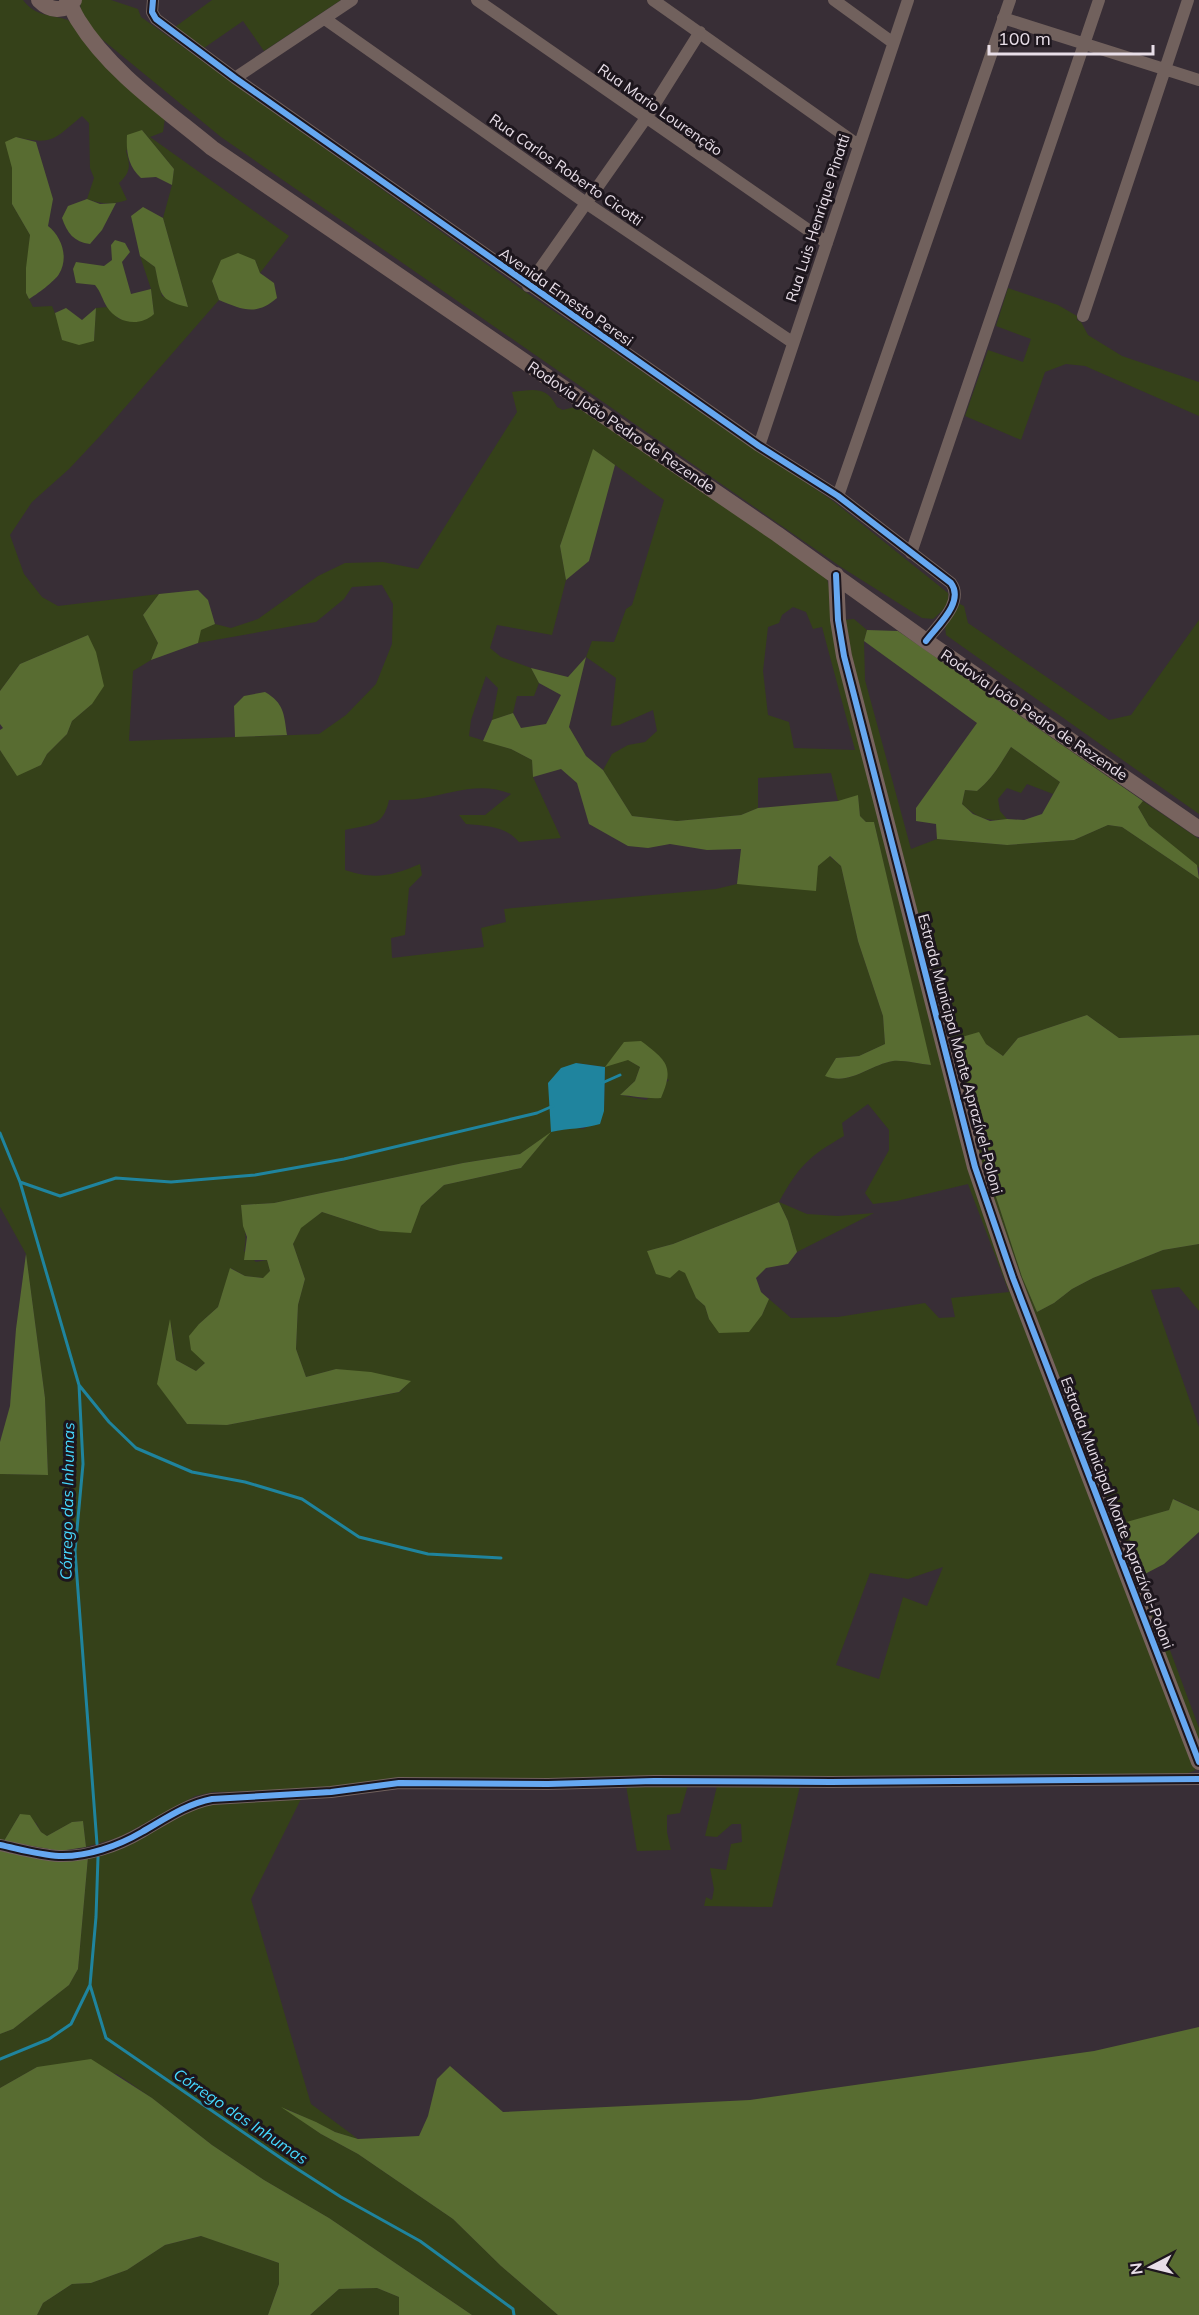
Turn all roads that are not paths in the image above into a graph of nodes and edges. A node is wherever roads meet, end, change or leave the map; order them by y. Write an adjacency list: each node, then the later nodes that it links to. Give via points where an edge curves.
1 (39, 0): 11 (main road, via 53,9)
2 (352, 0): 13 (street)
3 (477, 0): 20 (street, Rua Mario Lourenção)
4 (653, 0): 14 (street)
5 (834, 0): 15 (street)
6 (908, 0): 15 (street, Rua Luis Henrique Pinatti)
7 (1010, 0): 12 (street)
8 (1099, 0): 16 (street)
9 (1188, 0): 17 (street)
10 (153, 1): 18 (street, Avenida Ernesto Peresi, via 156,19)
11 (70, 3): 30 (main road, Rodovia João Pedro de Rezende, via 94,41 123,72 212,148)
12 (1003, 18): 16 (street); 28 (street)
13 (325, 19): 18 (street); 22 (street, Rua Carlos Roberto Cicotti)
14 (700, 32): 20 (street); 21 (street)
15 (892, 42): 21 (street, Rua Luis Henrique Pinatti)
16 (1085, 43): 17 (street); 29 (street)
17 (1165, 68): 19 (street); 25 (street)
18 (235, 78): 24 (street, Avenida Ernesto Peresi)
19 (1199, 80)
20 (646, 118): 22 (street); 23 (street, Rua Mario Lourenção)
21 (858, 145): 23 (street, Rua Luis Henrique Pinatti)
22 (586, 203): 24 (street); 26 (street, Rua Carlos Roberto Cicotti)
23 (827, 243): 26 (street, Rua Luis Henrique Pinatti)
24 (528, 286): 27 (street, Avenida Ernesto Peresi)
25 (1083, 316)
26 (792, 342): 27 (street, Rua Luis Henrique Pinatti)
27 (759, 446): 28 (street, Avenida Ernesto Peresi)
28 (838, 496): 29 (street, Avenida Ernesto Peresi)
29 (911, 553): 31 (street, Avenida Ernesto Peresi, via 951,584 956,595)
30 (836, 575): 31 (main road, Rodovia João Pedro de Rezende); 33 (main road, Estrada Municipal Monte Aprazível-Poloni, via 844,656 975,1167 1013,1278)
31 (926, 641): 32 (main road, Rodovia João Pedro de Rezende)
32 (1199, 829)
33 (1199, 1762)
34 (1199, 1779): 35 (street, via 399,1783 198,1802 122,1842 80,1854 59,1856)
35 (0, 1845)

